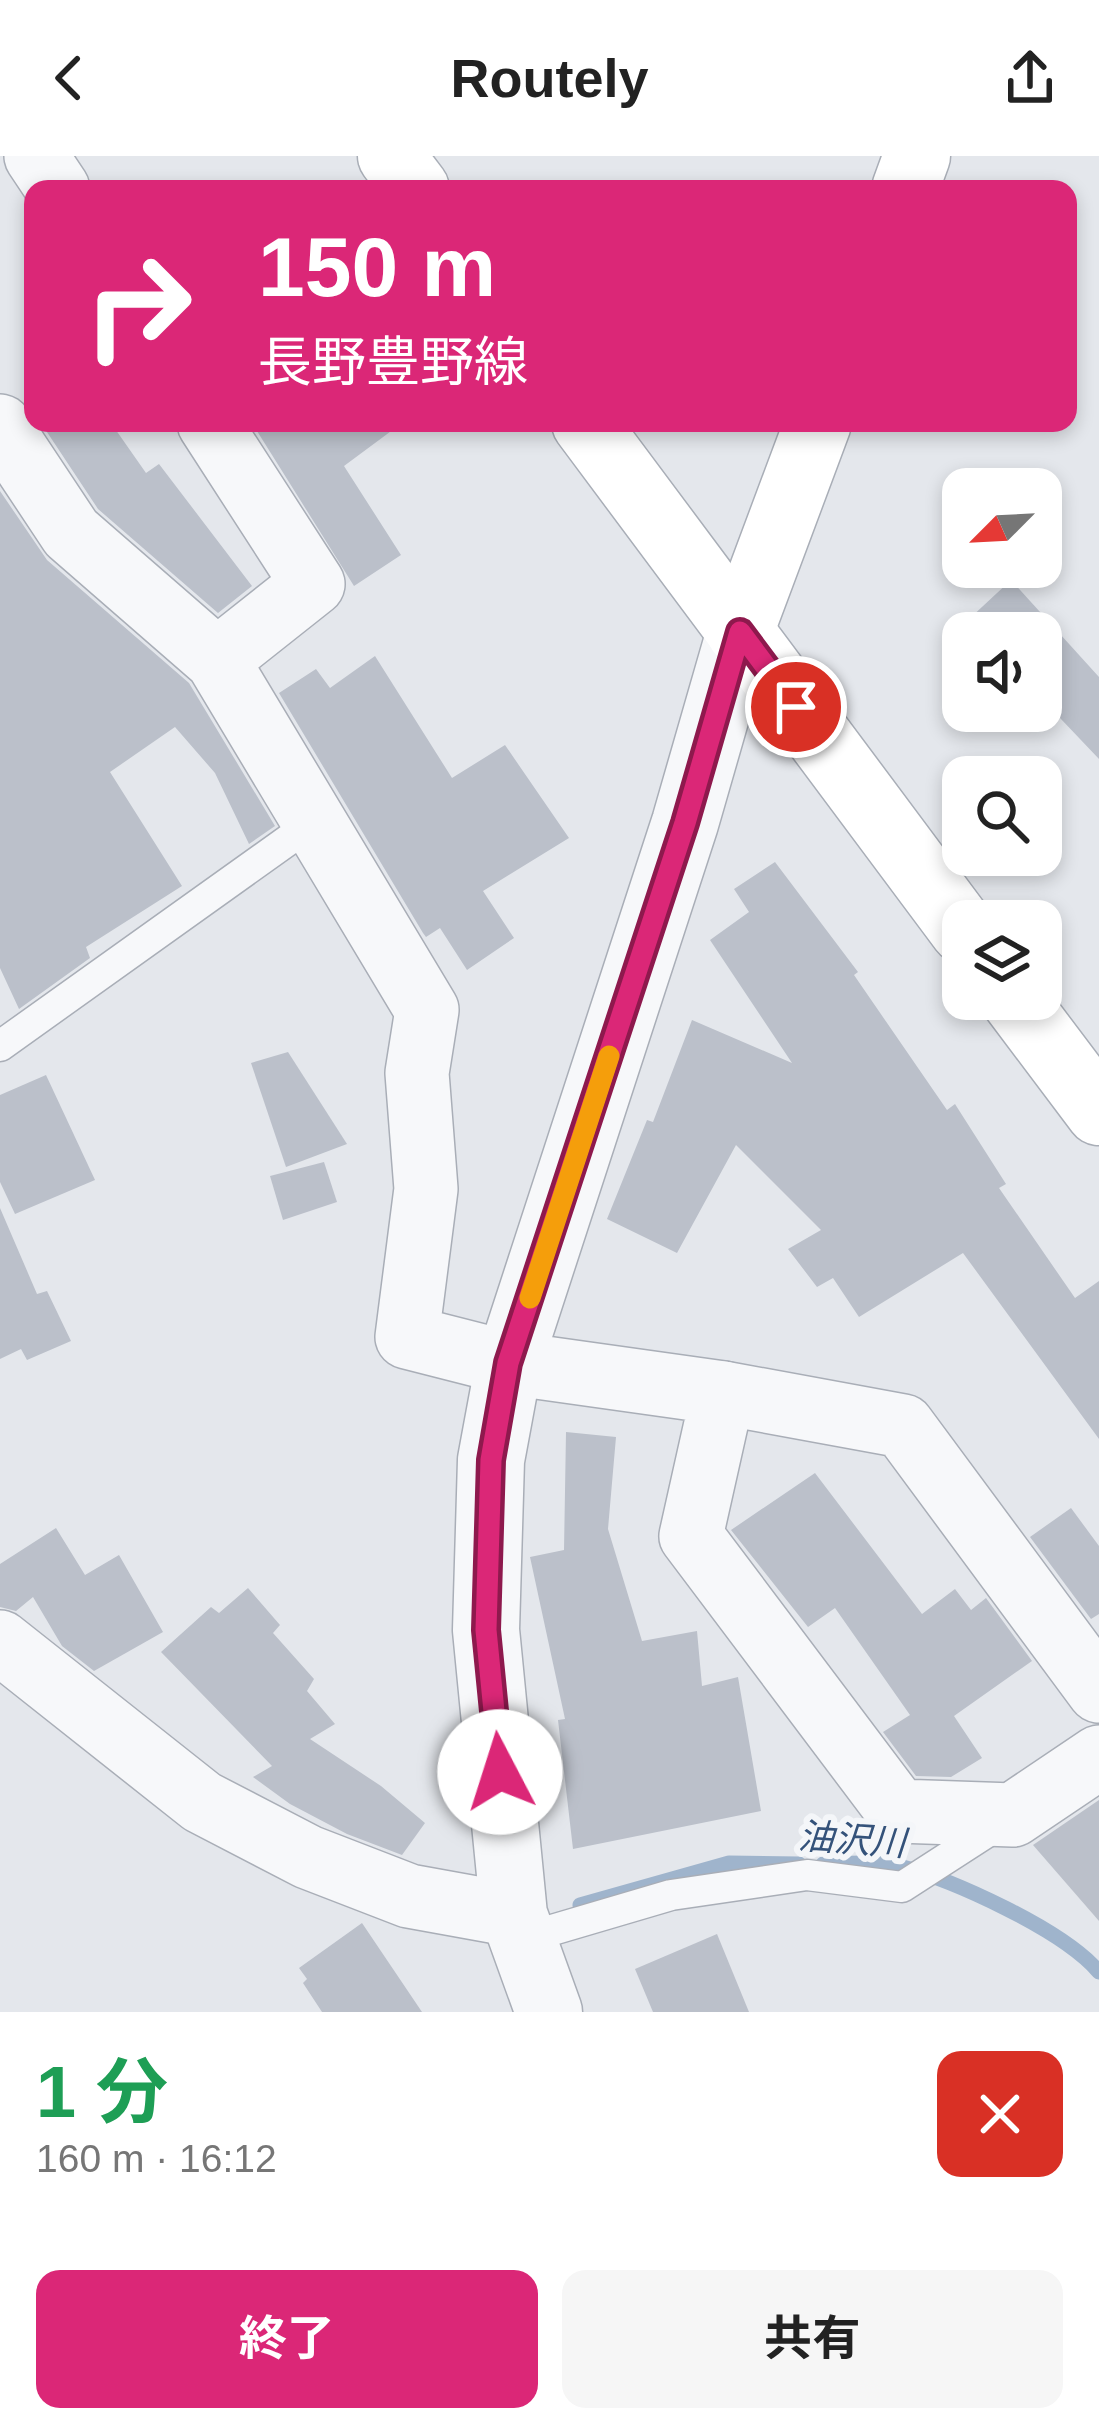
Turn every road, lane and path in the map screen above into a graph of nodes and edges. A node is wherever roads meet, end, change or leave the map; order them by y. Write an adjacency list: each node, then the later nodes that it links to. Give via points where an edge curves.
1 (391, 156): 2 (main road)
2 (409, 180)
3 (0, 426): 8 (street, via 71,533)
4 (215, 432): 8 (street, via 313,584)
5 (592, 432): 7 (main road)
6 (815, 432): 7 (main road)
7 (740, 632): 10 (main road); 14 (street)
8 (217, 660): 9 (street)
9 (315, 821): 12 (lane); 14 (street, via 428,1010 417,1073 426,1189 407,1337)
10 (942, 902)
11 (1030, 1020): 13 (main road)
12 (0, 1046)
13 (1099, 1112)
14 (508, 1363): 15 (street); 20 (street, via 491,1460 486,1630)
15 (723, 1394): 17 (street, via 903,1426); 19 (street, via 691,1536 898,1811)
16 (0, 1642): 20 (street, via 202,1802 308,1857)
17 (1099, 1691)
18 (1099, 1756): 19 (street)
19 (1013, 1815): 20 (lane, via 902,1886 807,1875)
20 (520, 1926): 21 (street)
21 (549, 2012)

